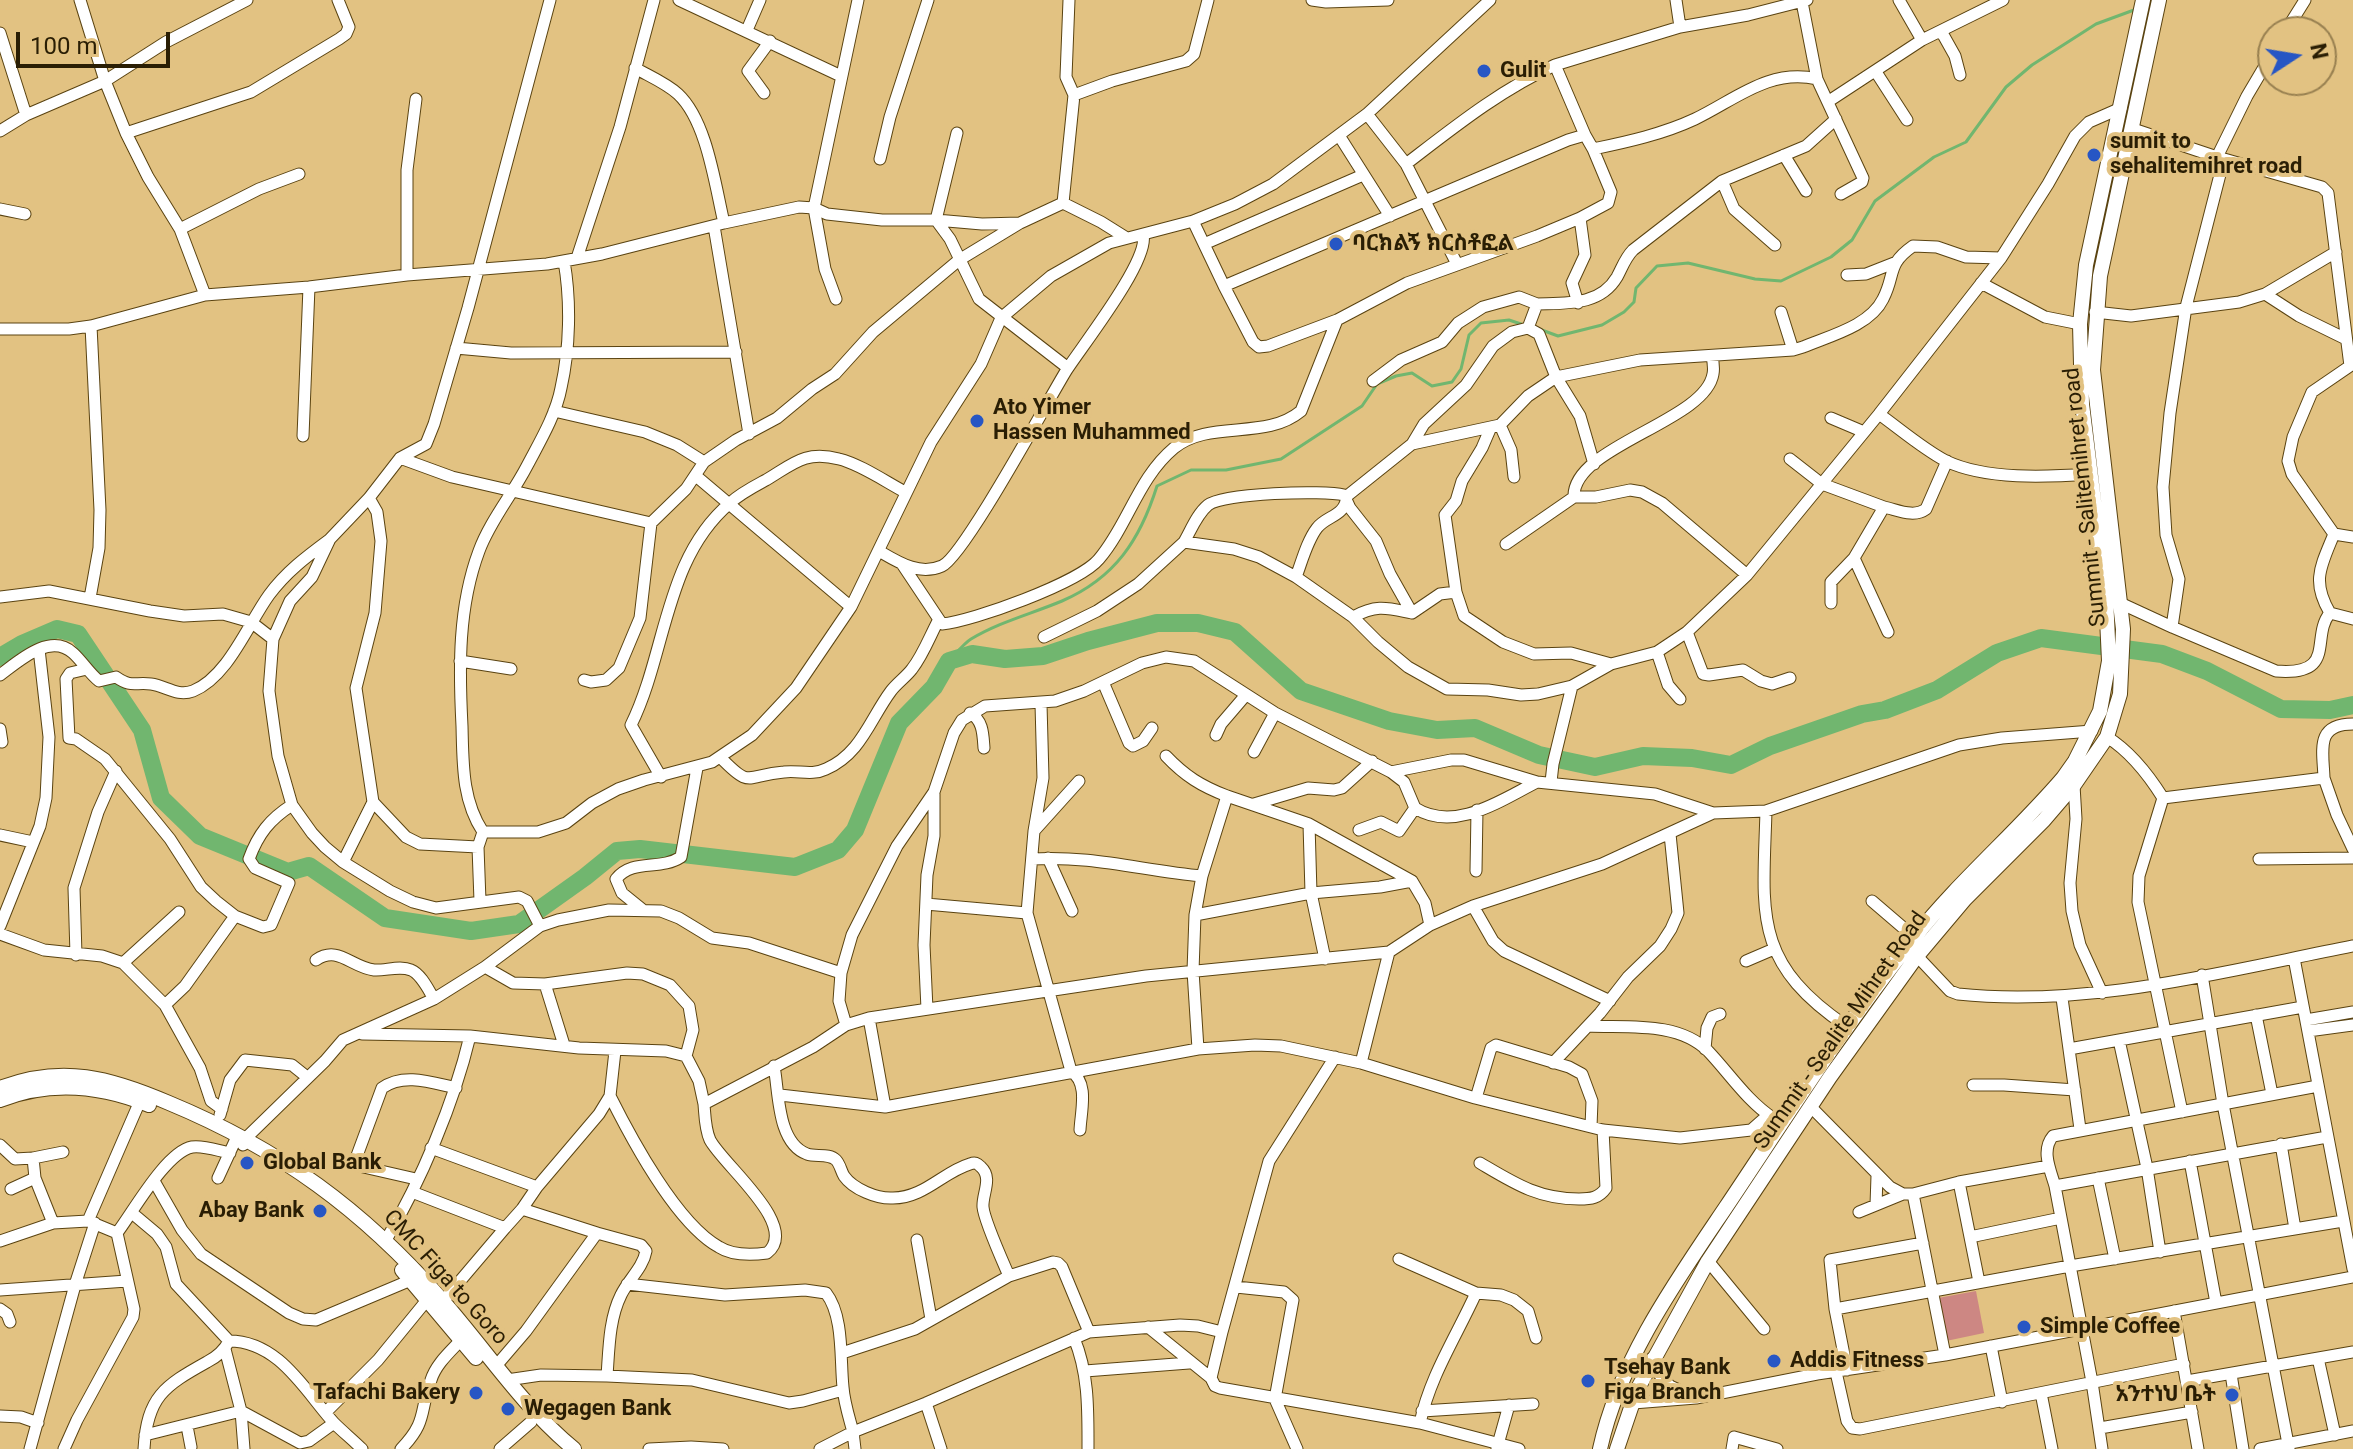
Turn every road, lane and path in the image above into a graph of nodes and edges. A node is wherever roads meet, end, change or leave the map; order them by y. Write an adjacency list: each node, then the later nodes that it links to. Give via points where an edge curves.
1 (80, 0): 35 (street)
2 (247, 0): 35 (street)
3 (338, 0): 47 (street, via 349,27 339,39 251,92)
4 (550, 0): 85 (street)
5 (654, 0): 28 (street)
6 (679, 0): 22 (street)
7 (760, 0): 22 (street)
8 (858, 0): 32 (street)
9 (928, 0): 54 (street)
10 (1069, 0): 37 (street, via 1066,77)
11 (1208, 0): 37 (street, via 1194,54 1186,61)
12 (1312, 0): 13 (street)
13 (1388, 0)
14 (1490, 0): 41 (street)
15 (1676, 0): 21 (street)
16 (1899, 0): 25 (street)
17 (2003, 0): 23 (street)
18 (2143, 0): 40 (main road)
19 (2159, 0): 45 (main road, Summit - Salitemihret road)
20 (1804, 1): 21 (street); 33 (street)
21 (1680, 27): 27 (street)
22 (747, 30): 26 (street)
23 (1941, 31): 25 (street); 31 (street)
24 (0, 33): 29 (street)
25 (1922, 40): 30 (street)
26 (770, 41): 32 (street); 36 (street, via 748,71)
27 (1555, 65): 49 (street); 55 (street, via 1477,110)
28 (635, 68): 72 (street, via 669,86 689,106 705,146); 79 (street)
29 (6, 69): 42 (street)
30 (1876, 72): 39 (street); 44 (street)
31 (1960, 75)
32 (841, 76): 64 (street)
33 (1817, 79): 39 (street); 51 (street, via 1770,80 1694,119)
34 (2257, 79): 53 (street)
35 (105, 81): 42 (street); 47 (street)
36 (764, 93)
37 (1074, 95): 63 (street)
38 (416, 99): 86 (street, via 407,170)
39 (1829, 101): 43 (street)
40 (2121, 108): 58 (main road); 80 (street, via 2089,122 2075,136)
41 (1367, 114): 50 (street); 55 (street)
42 (26, 115): 46 (street)
43 (1836, 119): 52 (street, via 1806,146); 61 (street, via 1863,181)
44 (1907, 120)
45 (2133, 129): 53 (street); 58 (main road, Summit - Salitemihret road)
46 (0, 131)
47 (126, 133): 73 (street)
48 (957, 133): 69 (street)
49 (1585, 135): 51 (street); 62 (street)
50 (1340, 137): 57 (street); 70 (street, via 1273,184)
51 (1593, 149): 68 (street, via 1611,198)
52 (1784, 155): 59 (street); 60 (street)
53 (2220, 158): 78 (street, via 2322,187 2331,203); 95 (street)
54 (880, 159)
55 (1406, 164): 62 (street)
56 (299, 174): 73 (street)
57 (1363, 175): 67 (street); 76 (street)
58 (2112, 180): 98 (main road, Summit - Salitemihret road); 101 (main road, via 2086,265)
59 (1722, 181): 77 (street, via 1734,209); 94 (street, via 1633,250 1600,295)
60 (1806, 191)
61 (1841, 194)
62 (1425, 200): 67 (street); 84 (street)
63 (1063, 203): 71 (street); 75 (street)
64 (814, 208): 69 (street, via 882,220); 72 (street); 93 (street)
65 (0, 209): 66 (street)
66 (25, 214)
67 (1390, 216): 89 (street)
68 (1580, 218): 84 (street); 94 (street, via 1585,255 1572,283)
69 (936, 220): 71 (street); 81 (street)
70 (1193, 221): 74 (street); 76 (street)
71 (1020, 223): 81 (street)
72 (719, 224): 79 (street); 108 (street)
73 (180, 229): 92 (street)
74 (1143, 235): 75 (street); 111 (street, via 1141,255)
75 (1125, 237): 99 (street, via 1051,276)
76 (1204, 244): 89 (street)
77 (1775, 245)
78 (2336, 252): 91 (street); 105 (street)
79 (577, 258): 82 (street)
80 (2001, 258): 83 (street, via 1966,257 1923,244); 88 (street)
81 (959, 260): 99 (street, via 979,299); 119 (street, via 873,332 835,374)
82 (564, 261): 85 (street); 109 (street)
83 (1894, 263): 87 (street); 107 (street, via 1884,297 1868,316)
84 (1457, 264): 100 (street)
85 (479, 268): 86 (street); 106 (street)
86 (407, 275): 90 (street)
87 (1847, 275)
88 (1981, 283): 101 (street, via 2045,317); 115 (street)
89 (1224, 286): 100 (street, via 1259,347)
90 (309, 287): 92 (street); 120 (street)
91 (2265, 294): 95 (street); 105 (street)
92 (205, 295): 102 (street)
93 (836, 299)
94 (1578, 303): 96 (street)
95 (2186, 307): 98 (street, via 2131,316); 161 (street, via 2163,487 2166,535 2179,579)
96 (1535, 310): 103 (street); 113 (street, via 1529,299 1519,297 1483,307 1458,323 1442,342 1401,360)
97 (1781, 312): 107 (street)
98 (2095, 312): 153 (main road, Summit - Salitemihret road, via 2096,413)
99 (1001, 318): 111 (street); 132 (street, via 981,364)
100 (1337, 320): 159 (street, via 1306,405 1291,420 1210,434 1175,448 1144,482 1106,549 1087,569 998,608 945,624)
101 (2080, 324): 127 (main road)
102 (91, 326): 104 (street); 151 (street, via 100,510)
103 (1528, 328): 112 (street, via 1539,334); 121 (street, via 1493,346 1466,385 1424,424)
104 (0, 329)
105 (2346, 339): 139 (street, via 2350,366 2312,392 2288,461)
106 (456, 348): 109 (street); 122 (street, via 426,444)
107 (1793, 350): 110 (street)
108 (736, 352): 109 (street); 119 (street)
109 (566, 353): 114 (street)
110 (1712, 356): 112 (street, via 1640,360); 126 (street, via 1713,374 1701,394)
111 (1068, 368): 146 (street, via 947,562 916,569)
112 (1556, 377): 117 (street); 126 (street, via 1580,416)
113 (1373, 381)
114 (554, 411): 125 (street, via 645,432); 131 (street)
115 (1879, 414): 118 (street); 124 (street)
116 (1831, 418): 118 (street)
117 (1495, 426): 121 (street); 129 (street, via 1511,450); 149 (street, via 1445,515)
118 (1864, 432): 130 (street)
119 (749, 434): 125 (street)
120 (303, 436)
121 (1412, 444): 133 (street)
122 (400, 458): 131 (street, via 452,477); 135 (street)
123 (1790, 459): 130 (street)
124 (1947, 461): 127 (street, via 2027,477); 137 (street, via 1922,513)
125 (704, 462): 128 (street)
126 (1594, 464): 134 (street, via 1581,474)
127 (2090, 474): 162 (main road)
128 (696, 476): 136 (street); 138 (street)
129 (1514, 477)
130 (1822, 484): 137 (street); 147 (street)
131 (513, 489): 138 (street); 169 (street, via 472,572)
132 (905, 492): 136 (street, via 841,459 807,456); 144 (street)
133 (1347, 496): 142 (street, via 1275,494 1219,500 1201,512); 148 (street, via 1345,507 1313,532); 155 (street)
134 (1574, 497): 143 (street); 147 (street, via 1642,492)
135 (369, 498): 141 (street); 206 (street, via 380,523 381,554 375,613 356,688)
136 (728, 504): 154 (street); 197 (street, via 681,568 631,725)
137 (1884, 507): 145 (street)
138 (651, 523): 176 (street, via 636,632 612,676 599,682)
139 (2334, 534): 140 (street); 156 (street, via 2320,572 2319,594)
140 (2353, 537)
141 (330, 539): 160 (street, via 289,571); 166 (street, via 312,577 290,601)
142 (1184, 542): 148 (street, via 1234,549); 165 (street, via 1138,584)
143 (1506, 544)
144 (879, 551): 146 (street); 154 (street)
145 (1854, 558): 152 (street, via 1831,582); 164 (street)
146 (902, 564): 159 (street)
147 (1747, 575): 163 (street)
148 (1296, 577): 157 (street)
149 (1456, 592): 155 (street, via 1440,594); 171 (street, via 1464,616 1503,642 1534,654 1571,653)
150 (0, 597): 151 (street, via 49,591)
151 (90, 598): 160 (street)
152 (1831, 603)
153 (2120, 603): 161 (street); 162 (main road, Summit - Salitemihret road)
154 (851, 607): 192 (street, via 796,688 752,735)
155 (1412, 613): 157 (street, via 1380,607)
156 (2330, 613): 158 (street); 161 (street, via 2313,663 2289,672)
157 (1353, 617): 178 (street, via 1408,667 1447,689 1521,695)
158 (2353, 619)
159 (938, 621): 192 (street, via 868,731 829,768 748,780)
160 (251, 622): 166 (street); 172 (street, via 223,668 192,692 131,685 114,677 101,681)
161 (2172, 627)
162 (2116, 628): 170 (main road, Summit - Salitemihret road)
163 (1687, 632): 168 (street); 175 (street, via 1703,674 1743,670 1772,684)
164 (1888, 632)
165 (1044, 637)
166 (273, 639): 208 (street, via 269,691 278,756)
167 (39, 649): 172 (street, via 61,645); 174 (street); 219 (street, via 49,763 44,812)
168 (1657, 652): 171 (street); 180 (street, via 1668,685)
169 (460, 661): 173 (street); 216 (street, via 464,777)
170 (2116, 661): 186 (main road); 188 (main road, Summit - Sealite Mihret Road, via 2120,694)
171 (1611, 664): 178 (street)
172 (87, 669): 195 (street, via 67,676 67,734)
173 (511, 669)
174 (0, 675)
175 (1790, 678)
176 (584, 680)
177 (1103, 682): 179 (street, via 1142,663 1180,658 1194,661); 181 (street); 185 (street, via 1129,743 1143,741)
178 (1572, 686): 201 (street)
179 (1245, 696): 183 (street); 187 (street)
180 (1680, 699)
181 (1041, 704): 182 (street, via 985,706); 215 (street, via 1043,778)
182 (970, 713): 189 (street, via 983,732); 203 (street, via 954,733)
183 (1275, 713): 190 (street); 193 (street)
184 (2353, 724): 198 (street, via 2329,729 2322,742)
185 (1152, 728)
186 (2092, 731): 211 (street, via 1959,745); 245 (main road, via 2035,811)
187 (1216, 735)
188 (2107, 737): 202 (main road, Summit - Sealite Mihret Road); 205 (street, via 2137,762)
189 (984, 748)
190 (1254, 752)
191 (1166, 756): 204 (street, via 1185,776)
192 (720, 757): 194 (street)
193 (1372, 761): 196 (street); 207 (street, via 1342,788 1308,788)
194 (697, 768): 197 (street); 235 (street, via 681,857 628,868 616,879 622,893)
195 (116, 771): 240 (street, via 201,887); 249 (street, via 74,888)
196 (1391, 772): 200 (street, via 1464,760); 209 (street, via 1404,782)
197 (661, 777): 216 (street, via 618,789 566,823 538,832)
198 (2324, 778): 205 (street); 221 (street)
199 (1079, 781): 215 (street)
200 (1537, 782): 201 (street); 210 (street)
201 (1551, 782): 212 (street, via 1655,794)
202 (2074, 785): 250 (main road, Summit - Sealite Mihret Road); 263 (street, via 2072,911 2080,945)
203 (934, 792): 233 (street); 258 (street, via 874,889)
204 (1227, 796): 207 (street); 228 (street)
205 (2163, 798): 261 (street, via 2139,876 2138,902)
206 (373, 802): 220 (street, via 406,837 420,844); 226 (street)
207 (1254, 804): 213 (street)
208 (292, 805): 226 (street); 240 (street, via 268,823 251,854 255,868 289,883 271,925)
209 (1415, 808): 210 (street, via 1437,819); 214 (street, via 1399,831 1381,822)
210 (1477, 810): 227 (street)
211 (1766, 811): 212 (street); 247 (street, via 1763,901)
212 (1713, 813): 217 (street)
213 (1309, 824): 229 (street); 230 (street)
214 (1359, 830)
215 (1034, 831): 224 (street)
216 (483, 832): 220 (street)
217 (1670, 834): 234 (street, via 1602,864); 266 (street, via 1678,913 1660,946)
218 (0, 835): 219 (street)
219 (33, 842): 243 (street)
220 (478, 847): 231 (street)
221 (2353, 849)
222 (1048, 858): 224 (street); 228 (street); 236 (street)
223 (2353, 858): 225 (street)
224 (1032, 859): 238 (street)
225 (2259, 859)
226 (343, 862): 231 (street, via 413,902 436,908)
227 (1476, 871)
228 (1202, 876): 239 (street)
229 (1412, 881): 230 (street); 242 (street)
230 (1311, 893): 239 (street); 252 (street)
231 (480, 901): 241 (street, via 519,897)
232 (1872, 901): 245 (street)
233 (926, 904): 238 (street); 269 (street)
234 (1473, 906): 242 (street); 266 (street, via 1504,951)
235 (643, 910): 241 (street); 258 (street, via 679,918 712,938 749,943)
236 (1072, 911)
237 (179, 912): 255 (street)
238 (1027, 913): 262 (street)
239 (1195, 915): 257 (street)
240 (235, 916): 267 (street)
241 (538, 920): 256 (street)
242 (1430, 925): 248 (street)
243 (0, 926)
244 (0, 934): 249 (street)
245 (1914, 937): 278 (main road)
246 (2353, 946): 251 (street)
247 (1774, 949): 254 (street); 278 (street, via 1804,994)
248 (1389, 952): 252 (street); 291 (street)
249 (76, 955): 255 (street)
250 (1917, 956): 264 (street, via 1958,994); 295 (main road, Summit - Sealite Mihret Road)
251 (2294, 958): 259 (street); 268 (street)
252 (1325, 959): 257 (street)
253 (316, 960): 265 (street, via 336,954 368,969 407,968 415,971)
254 (1746, 961)
255 (123, 963): 267 (street)
256 (485, 967): 260 (street, via 513,983); 265 (street)
257 (1193, 971): 262 (street); 285 (street)
258 (841, 973): 275 (street, via 839,1001)
259 (2202, 975): 261 (street); 274 (street)
260 (545, 984): 284 (street); 289 (street, via 627,973 670,985 689,1006 693,1030)
261 (2155, 984): 263 (street); 280 (street)
262 (1049, 991): 269 (street); 294 (street)
263 (2102, 993): 264 (street)
264 (2062, 998): 287 (street)
265 (434, 999): 281 (street)
266 (1610, 1001): 277 (street)
267 (165, 1005): 312 (street, via 200,1068 211,1101)
268 (2303, 1007): 272 (street); 279 (street)
269 (927, 1009): 273 (street)
270 (2353, 1012): 279 (street)
271 (1720, 1014): 286 (street, via 1707,1028)
272 (2256, 1015): 274 (street); 302 (street)
273 (869, 1018): 275 (street); 310 (street)
274 (2210, 1023): 280 (street); 309 (street)
275 (846, 1025): 293 (street)
276 (2353, 1025): 279 (street)
277 (1588, 1026): 286 (street, via 1672,1031); 292 (street)
278 (1846, 1026): 295 (main road)
279 (2307, 1026): 298 (street)
280 (2167, 1030): 283 (street); 313 (street)
281 (357, 1034): 282 (street); 296 (street, via 343,1040)
282 (470, 1036): 284 (street); 300 (street)
283 (2119, 1040): 287 (street); 315 (street)
284 (564, 1045): 288 (street)
285 (1198, 1049): 290 (street, via 1281,1046); 294 (street)
286 (1705, 1049): 314 (street)
287 (2069, 1049): 301 (street)
288 (615, 1051): 289 (street); 304 (street)
289 (686, 1056): 308 (street)
290 (1335, 1057): 291 (street); 376 (street, via 1269,1161)
291 (1361, 1063): 305 (street)
292 (1553, 1063): 305 (street, via 1496,1045); 317 (street, via 1582,1074)
293 (774, 1066): 303 (street); 308 (street)
294 (1071, 1071): 310 (street); 319 (street, via 1082,1085)
295 (1824, 1072): 311 (main road, Summit - Sealite Mihret Road); 314 (main road)
296 (307, 1077): 312 (street, via 292,1065 245,1060 230,1080); 321 (street)
297 (1973, 1085): 301 (street)
298 (2318, 1086): 302 (street); 320 (street)
299 (0, 1088): 316 (main road, CMC Figa to Goro, via 44,1077 89,1076 126,1085)
300 (456, 1088): 324 (street); 336 (street, via 411,1079 382,1088 355,1161)
301 (2075, 1090): 318 (street)
302 (2272, 1094): 309 (street)
303 (780, 1095): 310 (street); 369 (street, via 783,1124 796,1148 832,1157 854,1187 890,1199 929,1188 970,1164 980,1165 986,1180 983,1210)
304 (610, 1096): 308 (street, via 667,1194 709,1240 731,1252 767,1253 775,1241 770,1212 710,1139); 340 (street)
305 (1476, 1098): 317 (street)
306 (0, 1100): 307 (main road, via 32,1090 79,1087)
307 (140, 1101): 316 (main road); 350 (street)
308 (704, 1104)
309 (2223, 1104): 313 (street); 326 (street)
310 (885, 1107)
311 (1811, 1107): 332 (street); 366 (main road, Summit - Sealite Mihret Road)
312 (222, 1109): 316 (street)
313 (2182, 1112): 315 (street)
314 (1775, 1119): 317 (street, via 1751,1130 1680,1138); 459 (main road, via 1646,1335 1620,1388)
315 (2137, 1120): 318 (street); 331 (street)
316 (213, 1126): 321 (main road, CMC Figa to Goro)
317 (1597, 1129): 329 (street, via 1606,1188 1591,1199 1543,1196)
318 (2080, 1129): 330 (street, via 2053,1136 2047,1143)
319 (1080, 1130)
320 (2327, 1137): 322 (street); 348 (street)
321 (238, 1144): 334 (street); 337 (street, via 189,1148); 358 (main road, CMC Figa to Goro, via 319,1184); 371 (main road, via 339,1209)
322 (2281, 1144): 326 (street); 353 (street)
323 (0, 1145): 327 (street, via 15,1159)
324 (431, 1148): 336 (street); 340 (street)
325 (63, 1152): 327 (street)
326 (2233, 1153): 328 (street); 357 (street)
327 (33, 1158): 333 (street)
328 (2190, 1161): 331 (street); 362 (street)
329 (1480, 1163)
330 (2049, 1166): 338 (street); 339 (street)
331 (2147, 1168): 335 (street); 363 (street)
332 (1877, 1176): 343 (street); 344 (street)
333 (35, 1178): 341 (street); 351 (street)
334 (218, 1178)
335 (2098, 1178): 339 (street); 365 (street)
336 (416, 1179): 342 (street)
337 (154, 1181): 347 (street); 371 (street, via 201,1254 303,1319 316,1320)
338 (1959, 1182): 343 (street); 356 (street)
339 (2055, 1186): 349 (street)
340 (537, 1187): 345 (street)
341 (11, 1189)
342 (412, 1192): 352 (street); 358 (street)
343 (1908, 1194): 344 (street); 361 (street)
344 (1876, 1205): 346 (street)
345 (522, 1209): 352 (street); 355 (street)
346 (1859, 1212)
347 (132, 1213): 354 (street); 397 (street, via 157,1234 176,1284)
348 (2346, 1213): 353 (street); 368 (street)
349 (2061, 1218): 356 (street); 367 (street)
350 (92, 1222): 351 (street); 354 (street); 375 (street)
351 (53, 1223): 360 (street)
352 (505, 1228): 382 (street)
353 (2295, 1229): 357 (street)
354 (117, 1233): 372 (street)
355 (597, 1233): 374 (street, via 645,1248 643,1261); 406 (street)
356 (1970, 1237): 373 (street)
357 (2248, 1237): 362 (street); 380 (street)
358 (386, 1240): 382 (main road, CMC Figa to Goro)
359 (917, 1240): 387 (street)
360 (0, 1241)
361 (1923, 1243): 378 (street); 385 (street, via 1830,1260)
362 (2205, 1244): 363 (street); 383 (street)
363 (2160, 1252): 365 (street)
364 (1399, 1259): 379 (street)
365 (2115, 1259): 367 (street)
366 (1708, 1261): 390 (street); 402 (main road, Summit - Sealite Mihret Road)
367 (2070, 1266): 373 (street); 391 (street)
368 (2353, 1269)
369 (1009, 1276): 387 (street); 392 (street, via 1058,1263)
370 (2353, 1277): 380 (street)
371 (411, 1280): 381 (main road)
372 (127, 1281): 375 (street); 443 (street, via 133,1317)
373 (1979, 1282): 378 (street)
374 (627, 1284): 400 (street, via 725,1295 826,1293); 411 (street, via 611,1330)
375 (75, 1285): 377 (street); 431 (street)
376 (1236, 1287): 393 (street); 419 (street, via 1284,1292 1293,1300)
377 (0, 1290)
378 (1934, 1290): 385 (street); 401 (street)
379 (1476, 1293): 395 (street, via 1501,1295 1521,1305); 429 (street, via 1434,1375)
380 (2260, 1293): 383 (street); 407 (street)
381 (427, 1300): 396 (main road); 426 (street)
382 (443, 1301): 406 (main road, CMC Figa to Goro)
383 (2216, 1303): 386 (street)
384 (0, 1309): 388 (street)
385 (1835, 1309): 409 (street)
386 (2174, 1311): 391 (street); 405 (street)
387 (931, 1319): 400 (street)
388 (10, 1322)
389 (1148, 1327): 392 (street); 393 (street, via 1198,1326); 404 (street)
390 (1764, 1329)
391 (2080, 1329): 398 (street); 415 (street)
392 (1089, 1332): 394 (street)
393 (1222, 1332): 412 (street)
394 (1074, 1338): 408 (street); 421 (street)
395 (1536, 1338)
396 (461, 1340): 430 (main road); 447 (street, via 431,1379 418,1431)
397 (227, 1345): 425 (street); 426 (street, via 240,1341 285,1365); 437 (street, via 167,1385 147,1420)
398 (1991, 1346): 401 (street); 420 (street)
399 (2353, 1352): 403 (street)
400 (842, 1353): 416 (street)
401 (1945, 1355): 409 (street)
402 (1652, 1358): 418 (street, via 1670,1386); 422 (main road, Summit - Sealite Mihret Road)
403 (2318, 1358): 407 (street); 438 (street)
404 (1189, 1363): 408 (street); 412 (street)
405 (2184, 1364): 414 (street); 415 (street)
406 (496, 1366): 413 (main road, CMC Figa to Goro)
407 (2272, 1367): 410 (street); 440 (street)
408 (1085, 1371): 456 (street)
409 (1842, 1371): 418 (street); 420 (street, via 1852,1428)
410 (2231, 1374): 414 (street); 466 (street)
411 (607, 1376): 413 (street); 416 (street, via 692,1380 789,1403)
412 (1211, 1378): 419 (street, via 1220,1388)
413 (507, 1380): 450 (main road, CMC Figa to Goro)
414 (2187, 1381): 427 (street)
415 (2092, 1382): 417 (street); 434 (street)
416 (843, 1390): 436 (street)
417 (2041, 1393): 420 (street); 463 (street)
418 (1696, 1398): 422 (street)
419 (1275, 1399): 429 (street); 457 (street)
420 (2002, 1402)
421 (926, 1403): 436 (street); 455 (street)
422 (1633, 1403): 460 (main road, Summit - Sealite Mihret Road)
423 (1533, 1404): 424 (street)
424 (1509, 1405): 429 (street); 439 (street)
425 (241, 1411): 432 (street, via 300,1443); 433 (street); 445 (street)
426 (326, 1412): 432 (street)
427 (2192, 1412): 434 (street); 465 (street)
428 (0, 1416): 431 (street)
429 (1421, 1417): 439 (street)
430 (531, 1422): 448 (street); 449 (main road)
431 (38, 1423): 442 (street)
432 (334, 1423): 446 (street)
433 (187, 1426): 437 (street); 441 (street)
434 (2100, 1428): 464 (street)
435 (2353, 1431): 438 (street)
436 (853, 1432): 453 (street); 454 (street)
437 (145, 1435): 444 (street)
438 (2335, 1435): 440 (street)
439 (1498, 1446): 458 (street)
440 (2289, 1446): 467 (street)
441 (191, 1447)
442 (30, 1449)
443 (64, 1449)
444 (144, 1449)
445 (244, 1449)
446 (362, 1449)
447 (401, 1449)
448 (500, 1449)
449 (560, 1449)
450 (574, 1449)
451 (649, 1449): 452 (street)
452 (723, 1449)
453 (820, 1449)
454 (855, 1449)
455 (941, 1449)
456 (1088, 1449)
457 (1297, 1449)
458 (1519, 1449)
459 (1600, 1449)
460 (1617, 1449)
461 (1732, 1449): 462 (street, via 1734,1437)
462 (1777, 1449)
463 (2052, 1449)
464 (2102, 1449)
465 (2198, 1449)
466 (2243, 1449)
467 (2260, 1449)

